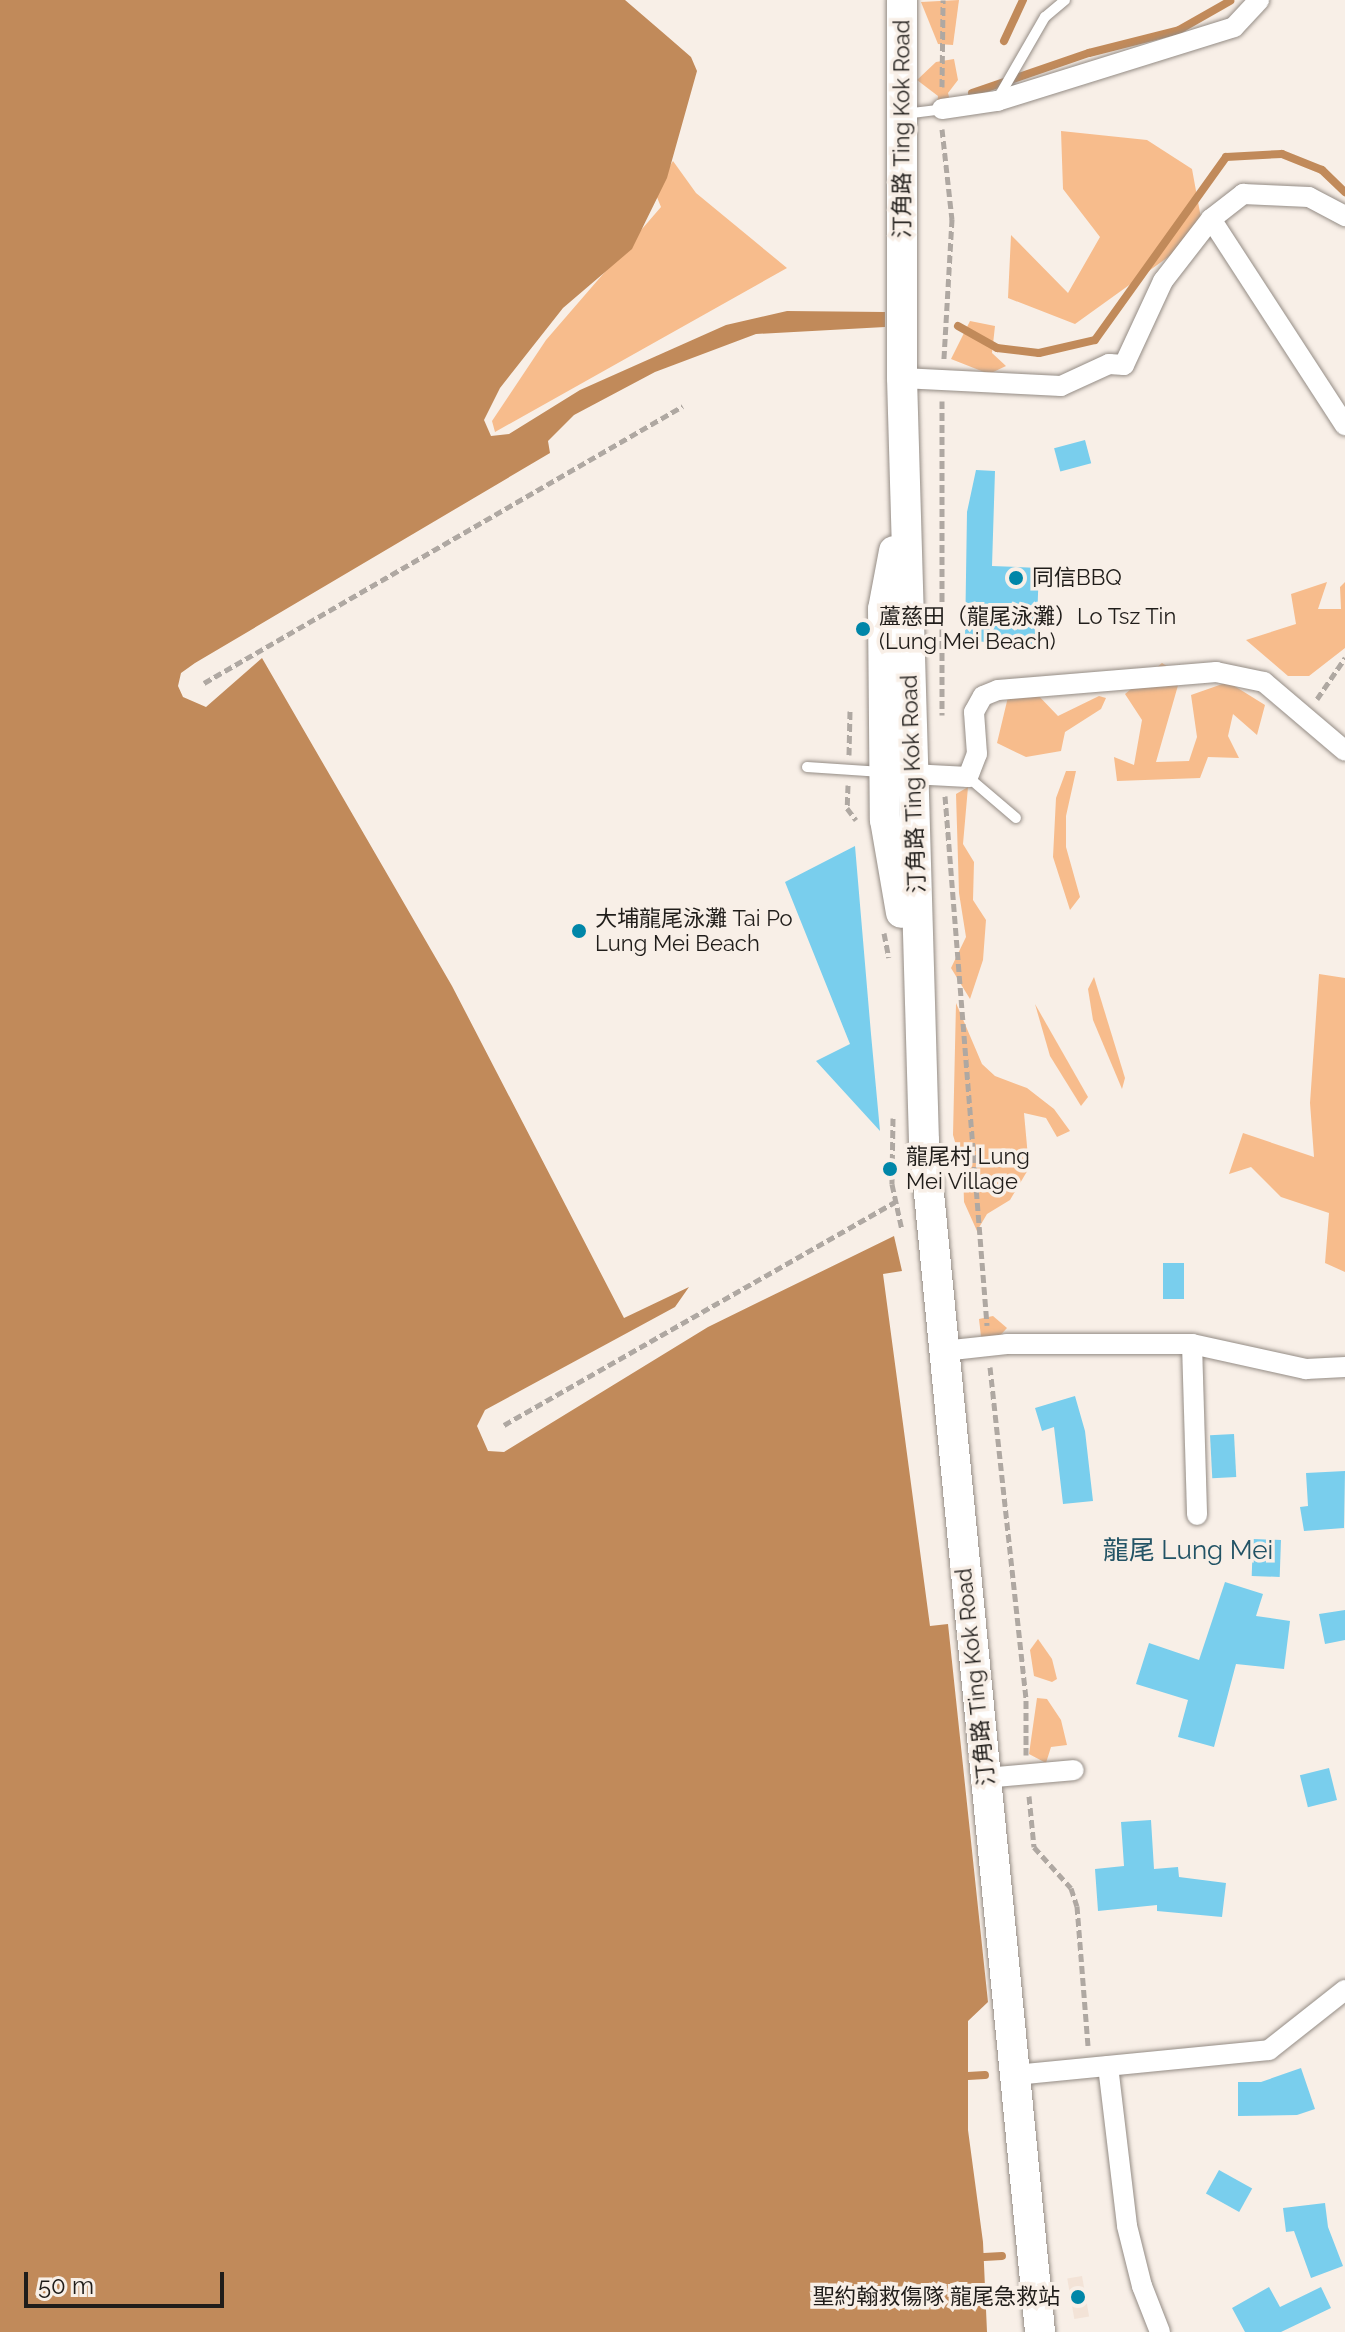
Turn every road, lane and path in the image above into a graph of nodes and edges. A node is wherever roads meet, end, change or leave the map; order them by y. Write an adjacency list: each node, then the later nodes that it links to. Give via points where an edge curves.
1 (902, 0): 7 (main road, 汀角路 Ting Kok Road)
2 (943, 0): 6 (path)
3 (1065, 0): 5 (lane, via 1045,17)
4 (1259, 0): 5 (street, via 1234,27)
5 (997, 101): 6 (street)
6 (942, 109): 7 (lane); 11 (path, via 952,219)
7 (901, 114): 10 (main road, 汀角路 Ting Kok Road)
8 (1345, 216): 9 (street, via 1309,197 1268,192 1243,194)
9 (1211, 219): 11 (street, via 1163,281 1124,365 1109,364 1061,386); 13 (street)
10 (902, 378): 11 (street); 21 (main road, 汀角路 Ting Kok Road, via 905,498)
11 (942, 378): 17 (path)
12 (683, 406): 15 (path)
13 (1345, 425)
14 (1345, 658): 16 (path)
15 (204, 683)
16 (1305, 717): 18 (street); 22 (street, via 1264,682 1235,672 998,690 983,696 974,712 977,754)
17 (942, 727)
18 (1345, 751)
19 (807, 767): 21 (lane)
20 (943, 772): 21 (street); 22 (street); 32 (path)
21 (898, 773): 33 (main road, 汀角路 Ting Kok Road, via 885,820 920,1022 924,1142)
22 (968, 777): 24 (lane)
23 (847, 808): 25 (path)
24 (1016, 818)
25 (862, 828)
26 (883, 929): 27 (path)
27 (892, 975)
28 (895, 1108): 29 (path, via 890,1136)
29 (895, 1202): 30 (path); 35 (path)
30 (906, 1247)
31 (1192, 1344): 32 (street); 34 (street, via 1306,1369); 36 (street)
32 (989, 1347): 33 (street); 38 (path, via 1026,1700)
33 (943, 1351): 39 (main road, 汀角路 Ting Kok Road)
34 (1345, 1367)
35 (504, 1425)
36 (1197, 1515)
37 (1074, 1770): 38 (street)
38 (1027, 1774): 39 (street); 41 (path, via 1034,1847 1071,1888 1077,1906)
39 (985, 1778): 43 (main road, 汀角路 Ting Kok Road)
40 (1345, 1990): 42 (street, via 1269,2050)
41 (1088, 2056)
42 (1108, 2066): 43 (street); 45 (street, via 1127,2226)
43 (1015, 2075): 44 (main road, 汀角路 Ting Kok Road)
44 (1040, 2332)
45 (1160, 2332)

